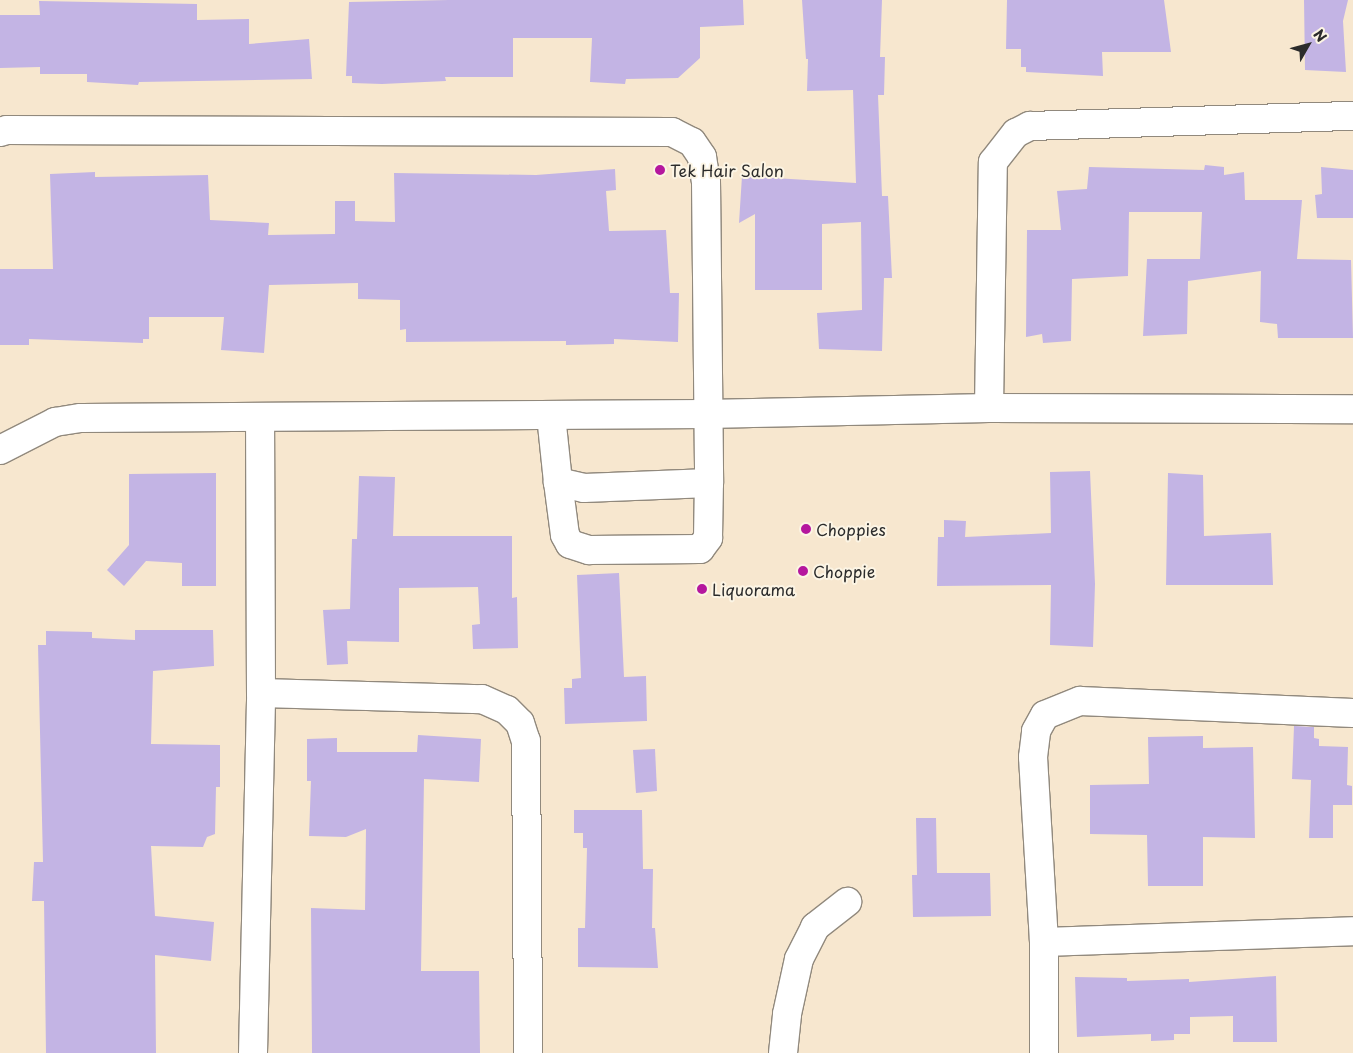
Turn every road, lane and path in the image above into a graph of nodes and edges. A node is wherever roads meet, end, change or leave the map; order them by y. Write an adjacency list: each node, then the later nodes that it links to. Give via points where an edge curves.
1 (1353, 116): 3 (street, via 1030,126 1016,132 993,162)
2 (0, 132): 5 (street, via 672,132 692,142 702,157 706,181)
3 (989, 408): 4 (street); 5 (street)
4 (1353, 408)
5 (706, 414): 6 (street); 10 (street)
6 (551, 415): 7 (street); 9 (street)
7 (260, 417): 8 (street, via 81,418 55,422); 11 (street)
8 (0, 450)
9 (556, 472): 10 (street, via 584,488); 10 (street, via 565,535 570,544 589,550 700,549 708,538)
10 (709, 483)
11 (261, 693): 16 (street); 17 (street, via 482,699 507,710 520,723 526,742)
12 (1353, 713): 15 (street, via 1080,701 1044,715 1036,731 1033,757)
13 (847, 902): 18 (street, via 815,927 799,959 787,1014)
14 (1353, 930): 15 (street)
15 (1044, 942): 19 (street)
16 (254, 1053)
17 (528, 1053)
18 (783, 1053)
19 (1044, 1053)

